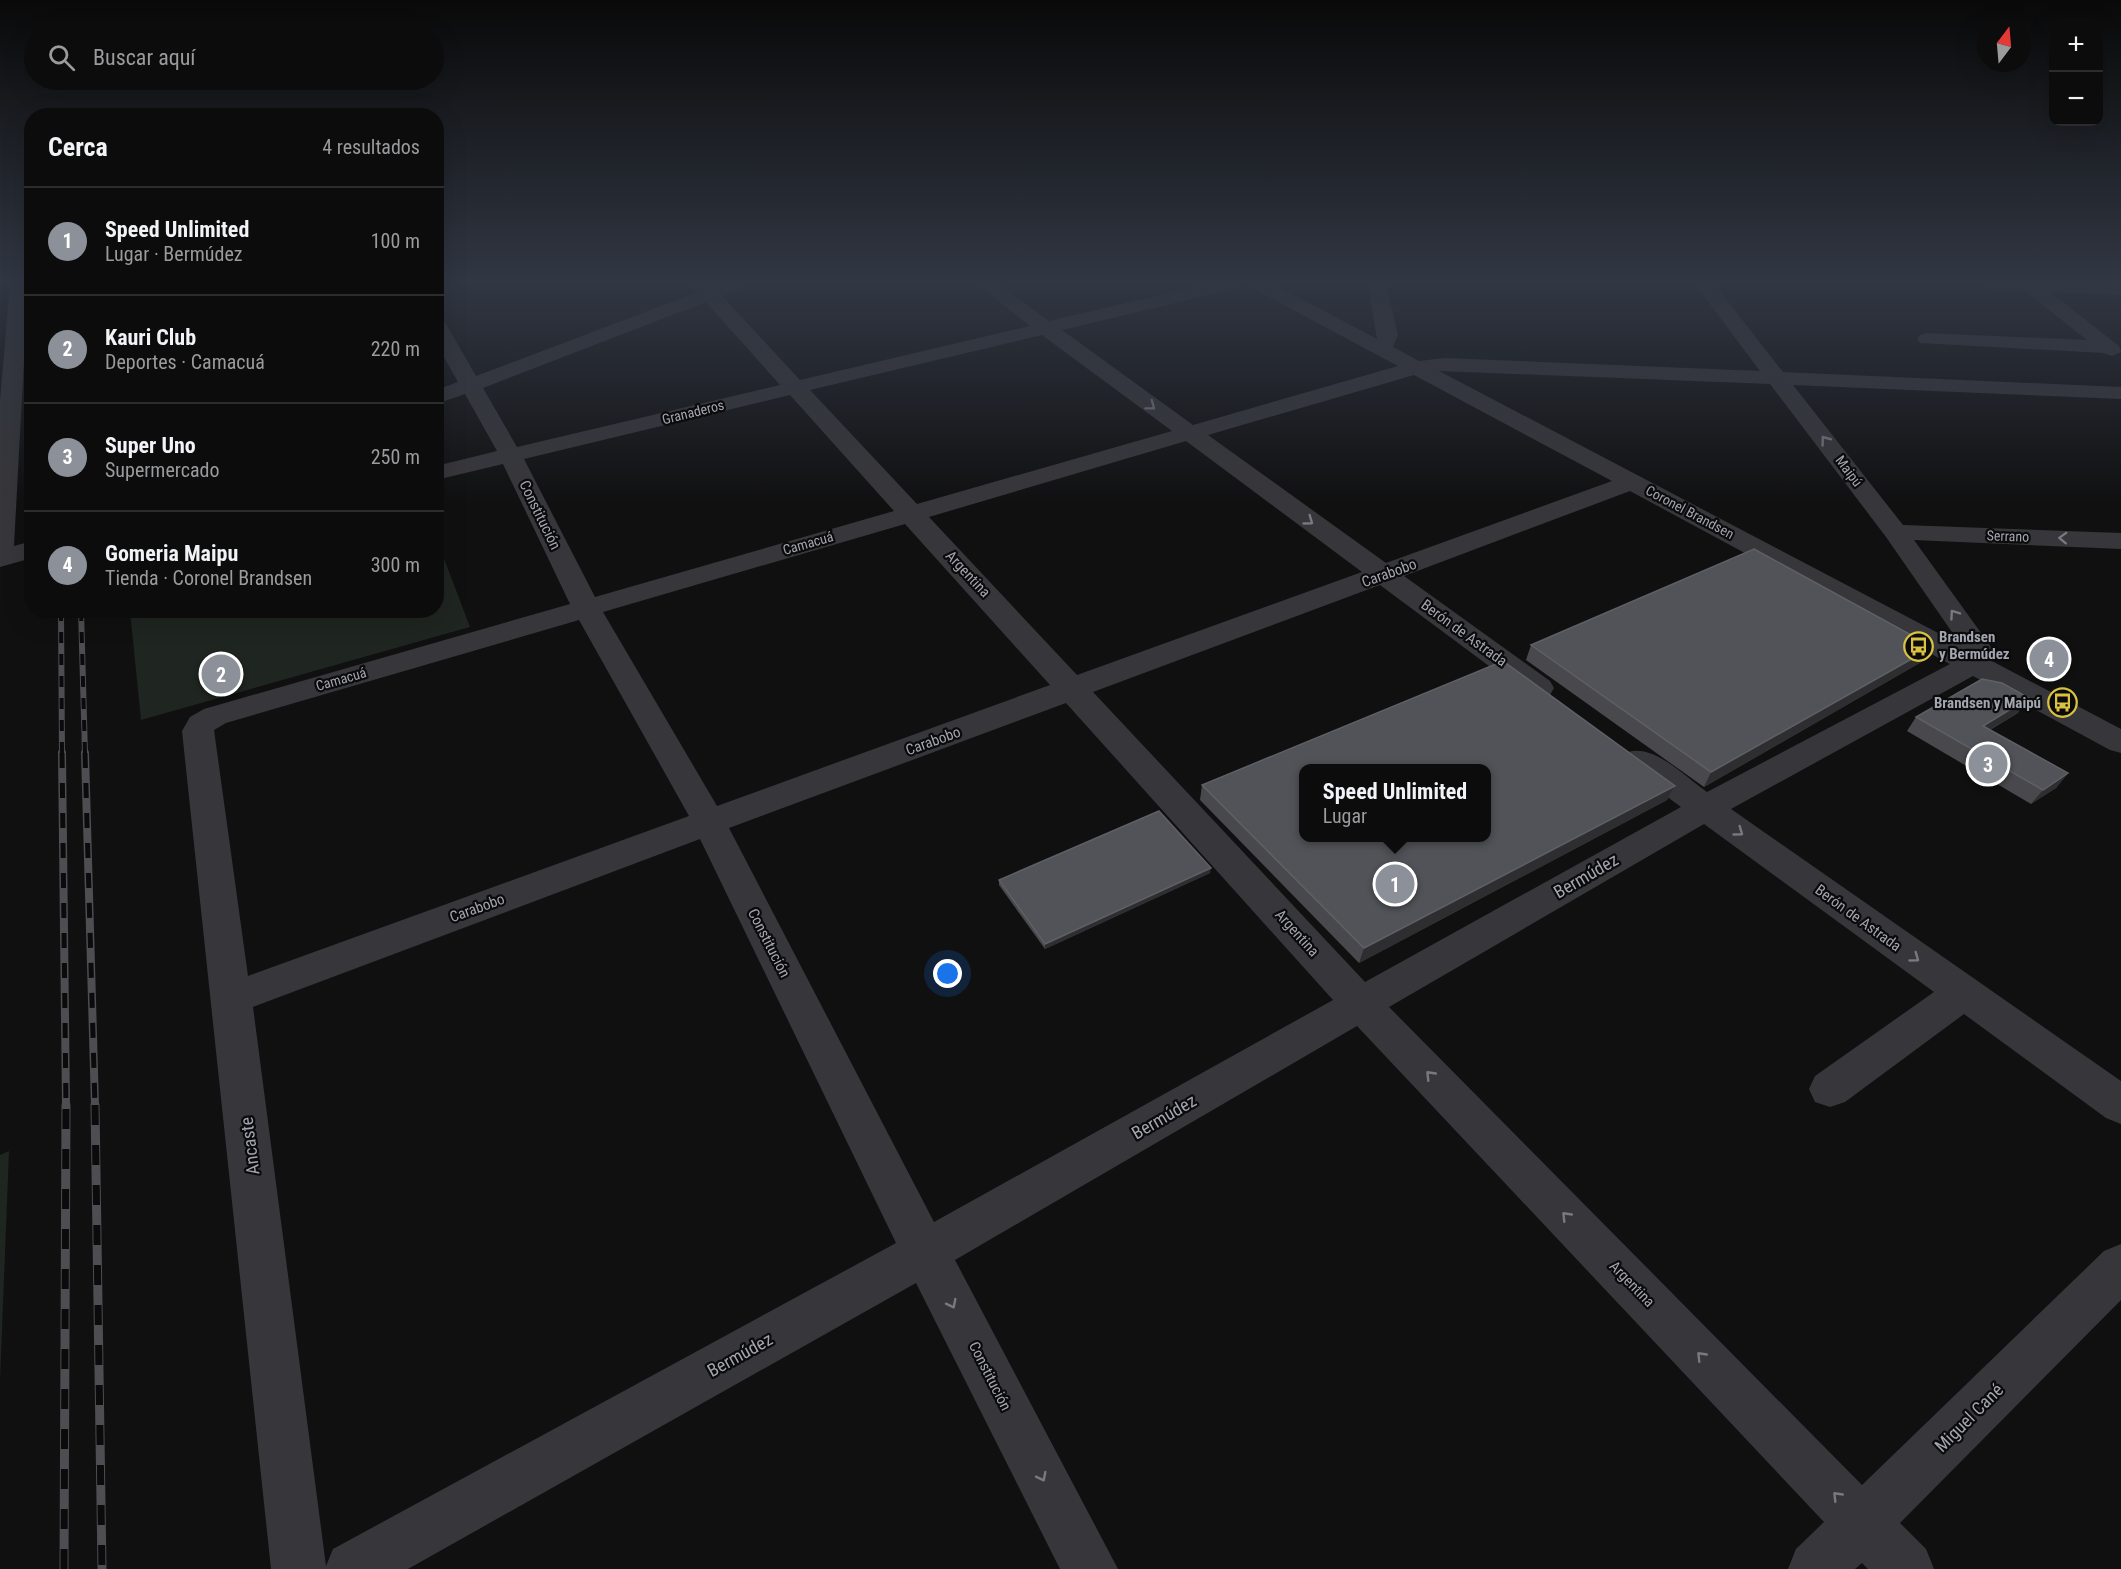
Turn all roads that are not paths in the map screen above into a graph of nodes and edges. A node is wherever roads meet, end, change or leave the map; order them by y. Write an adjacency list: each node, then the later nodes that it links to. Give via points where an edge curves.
1 (8, 357): 12 (street)
2 (456, 357): 11 (street, Constitución)
3 (541, 357): 11 (street)
4 (770, 357): 13 (street, Argentina)
5 (923, 357): 13 (street, Granaderos)
6 (1086, 357): 16 (street, Berón de Astrada, one-way to 16)
7 (1398, 357): 9 (street, Coronel Brandsen)
8 (1761, 357): 10 (street, Maipú)
9 (1417, 367): 10 (street, Camacuá, via 1445,364); 16 (street, Camacuá); 19 (street, Coronel Brandsen)
10 (1779, 380): 14 (street, Camacuá); 21 (street, Maipú, one-way to 10)
11 (472, 385): 15 (street); 17 (street, Constitución)
12 (7, 388): 24 (street)
13 (793, 388): 17 (street, Granaderos); 20 (street, Argentina)
14 (2121, 393)
15 (444, 395)
16 (1188, 433): 20 (street, Camacuá); 25 (street, Berón de Astrada, one-way to 25)
17 (511, 456): 18 (street, Granaderos); 26 (street, Constitución)
18 (444, 471)
19 (1633, 482): 25 (street, Carabobo); 27 (street, Coronel Brandsen)
20 (912, 513): 26 (street, Camacuá); 28 (street, Argentina)
21 (1895, 532): 22 (street, Serrano, one-way to 21); 27 (street, Maipú, one-way to 21, via 1979,654 1975,644)
22 (2121, 541)
23 (24, 551): 24 (street)
24 (0, 557)
25 (1384, 575): 28 (street, Carabobo); 29 (street, Berón de Astrada)
26 (586, 607): 30 (street, Camacuá, via 215,716); 34 (street, Constitución)
27 (1974, 663): 31 (street, Coronel Brandsen); 33 (street, Bermúdez)
28 (1075, 689): 34 (street, Carabobo); 37 (street, Argentina)
29 (1564, 706)
30 (201, 724): 36 (street, Ancaste, via 198,731)
31 (2121, 742)
32 (1620, 747): 33 (street, Berón de Astrada)
33 (1705, 808): 35 (street, Berón de Astrada, one-way to 35); 37 (street, Bermúdez)
34 (709, 822): 36 (street, Carabobo); 40 (street, Constitución)
35 (1963, 993): 38 (street); 39 (street, Berón de Astrada)
36 (232, 998): 43 (street, Ancaste)
37 (1362, 1005): 40 (street, Bermúdez); 42 (street, Argentina, one-way to 37)
38 (1830, 1089)
39 (2121, 1105)
40 (925, 1252): 44 (street, Bermúdez); 45 (street, Constitución, one-way to 45)
41 (2121, 1267): 42 (street, Miguel Cané)
42 (1863, 1523): 46 (street, Miguel Cané); 47 (street, Argentina)
43 (299, 1569)
44 (352, 1569)
45 (1090, 1569)
46 (1816, 1569)
47 (1906, 1569)

